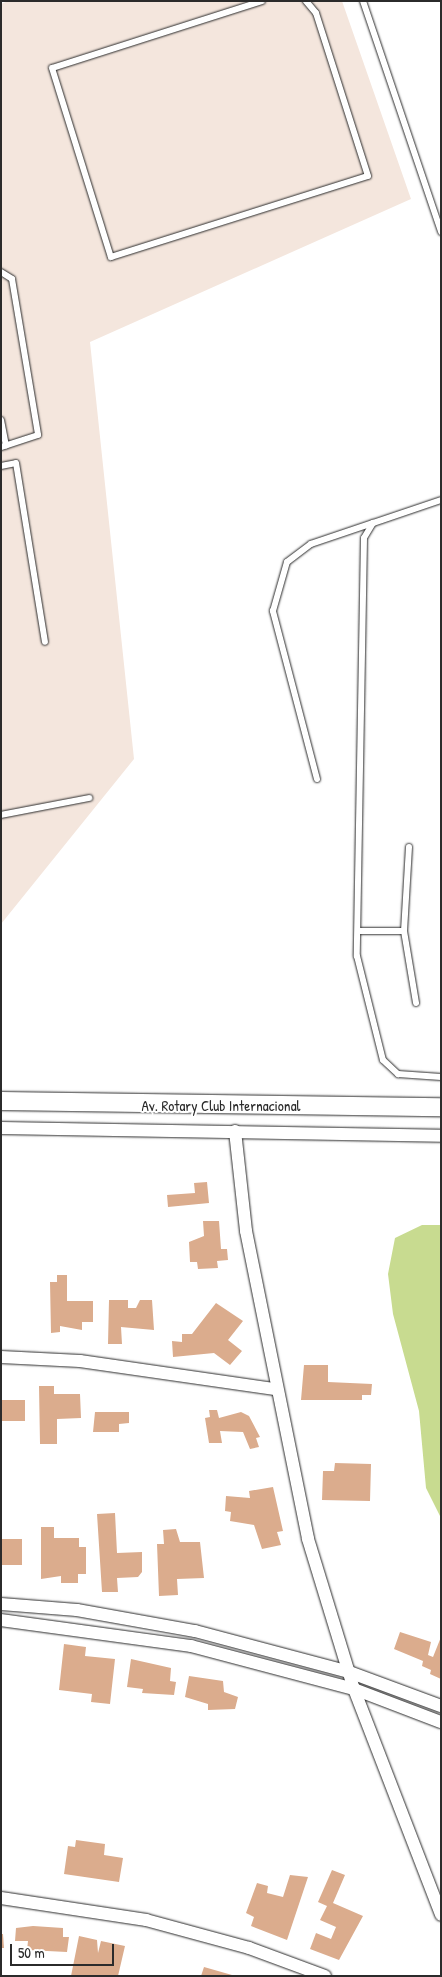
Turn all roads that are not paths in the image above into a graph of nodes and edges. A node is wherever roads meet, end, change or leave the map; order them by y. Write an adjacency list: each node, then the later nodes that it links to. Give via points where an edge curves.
1 (262, 1): 2 (lane, via 52,68 111,257 368,176 316,13)
2 (306, 1)
3 (363, 1): 4 (lane)
4 (441, 232)
5 (1, 272): 7 (lane, via 12,279 38,435)
6 (1, 420): 7 (lane)
7 (4, 446)
8 (1, 466): 11 (lane, via 16,464)
9 (441, 500): 10 (lane)
10 (373, 523): 12 (lane, via 311,544 287,562 273,611); 16 (lane, via 364,538)
11 (45, 642)
12 (317, 779)
13 (89, 798): 14 (lane)
14 (1, 815)
15 (409, 848): 17 (lane)
16 (359, 931): 17 (lane); 19 (lane, via 357,956 383,1060 398,1074)
17 (404, 931): 18 (lane)
18 (416, 1003)
19 (441, 1077)
20 (1, 1101): 21 (main road, Av. Rotary Club Internacional)
21 (441, 1107)
22 (1, 1128): 23 (street)
23 (235, 1131): 24 (street); 26 (street, via 246,1231)
24 (441, 1136)
25 (1, 1356): 26 (street, via 80,1361)
26 (275, 1389): 29 (street, via 308,1539)
27 (1, 1604): 29 (street, via 77,1610 195,1631)
28 (1, 1620): 30 (street, via 191,1646)
29 (349, 1672): 30 (street); 31 (street)
30 (354, 1689): 32 (street); 34 (street)
31 (441, 1706)
32 (441, 1722)
33 (1, 1898): 35 (street, via 146,1920 249,1948)
34 (441, 1915)
35 (325, 1976)

